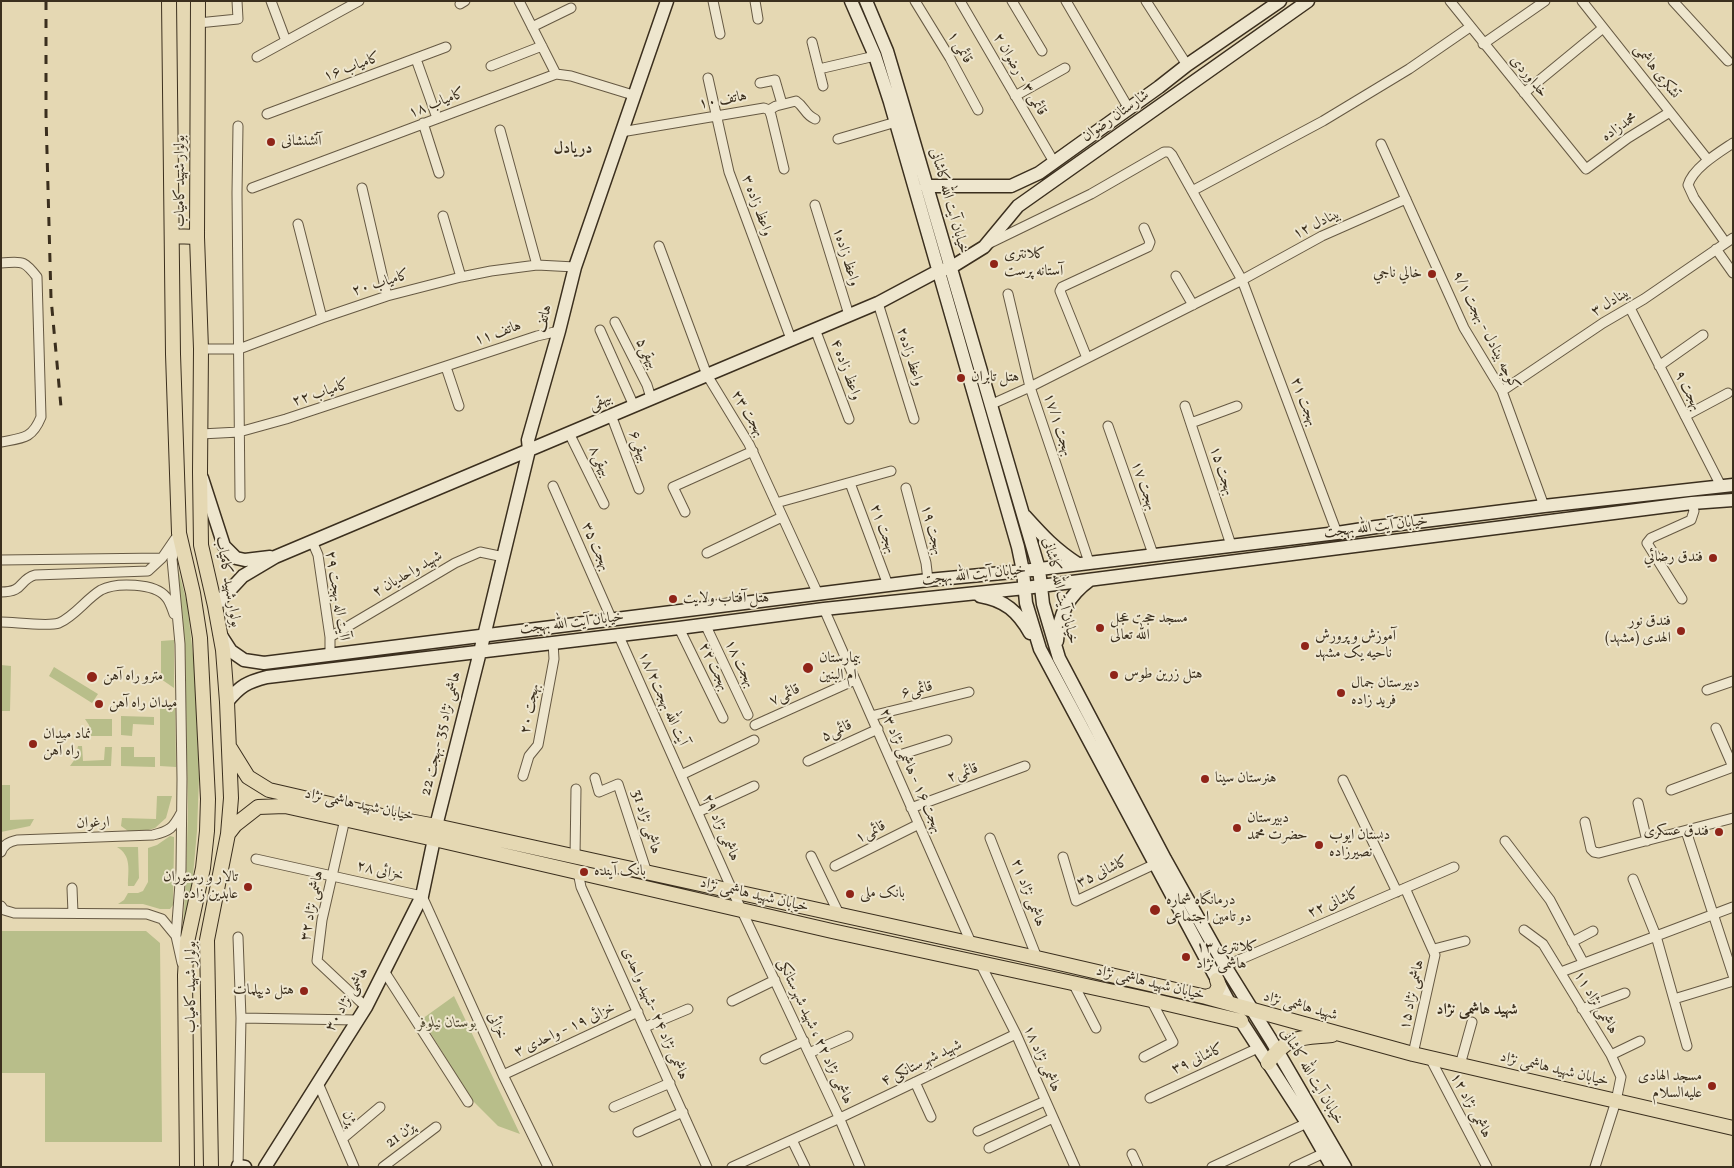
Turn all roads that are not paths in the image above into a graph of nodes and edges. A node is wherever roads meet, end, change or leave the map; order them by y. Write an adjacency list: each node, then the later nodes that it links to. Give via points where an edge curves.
1 (169, 1): 82 (main road, بولوار شهید کامیاب)
2 (198, 1): 25 (main road, بولوار شهید کامیاب)
3 (237, 1): 25 (street, via 238,19)
4 (271, 1): 30 (street)
5 (519, 1): 26 (street)
6 (667, 1): 49 (main road, هاتف)
7 (713, 1): 29 (street)
8 (755, 1): 24 (street)
9 (852, 1): 36 (main road, خیابان آیت الله کاشانی)
10 (866, 1): 73 (main road, خیابان آیت الله کاشانی, via 886,51)
11 (915, 1): 54 (street, قائمی ۱)
12 (960, 1): 50 (street, قائمی ۳ - رضوان ۲)
13 (1012, 1): 35 (street)
14 (1066, 1): 52 (street)
15 (1146, 1): 40 (street)
16 (1308, 1): 86 (main road, شارستان رضوان, via 1018,206)
17 (1450, 1): 27 (street, خداوردی)
18 (1545, 1): 32 (street)
19 (1582, 1): 28 (street, تشکری هاشمی)
20 (1673, 1): 39 (street)
21 (353, 3): 30 (street)
22 (1272, 3): 40 (main road, شارستان رضوان)
23 (571, 8): 26 (street)
24 (758, 19)
25 (198, 23): 83 (main road, بولوار شهید کامیاب)
26 (532, 27): 33 (street)
27 (1470, 27): 32 (street, خداوردی); 76 (street, via 1323,121)
28 (1603, 28): 48 (street); 55 (street, تشکری هاشمی)
29 (720, 34)
30 (286, 41): 37 (street)
31 (812, 42): 43 (street)
32 (1483, 44): 48 (street, خداوردی)
33 (542, 46): 41 (street); 44 (street)
34 (446, 47): 38 (street, کامیاب ۱۶)
35 (1042, 51)
36 (875, 56): 43 (street); 60 (main road, خیابان آیت الله کاشانی)
37 (256, 57)
38 (416, 59): 56 (street, کامیاب ۱۶); 58 (street)
39 (1728, 61)
40 (1187, 65): 52 (main road, شارستان رضوان)
41 (492, 66)
42 (1065, 68): 50 (street)
43 (819, 69): 47 (street)
44 (556, 74): 49 (street); 58 (street, کامیاب ۱۸)
45 (708, 78): 57 (street, واعظ زاده ۳)
46 (760, 83): 51 (street, via 775,80)
47 (823, 86)
48 (1524, 93): 71 (street, خداوردی)
49 (634, 96): 64 (main road, هاتف)
50 (1015, 96): 69 (street, قائمی ۳ - رضوان ۲)
51 (782, 104): 53 (street); 59 (street, via 796,101 808,116)
52 (1129, 109): 69 (main road, شارستان رضوان)
53 (769, 110): 57 (street, هاتف ۱۰, via 764,108); 70 (street, هاتف ۱۰)
54 (978, 110)
55 (1670, 112): 68 (street, تشکری هاشمی); 71 (street, محمدزاده)
56 (268, 114)
57 (716, 117): 64 (street, هاتف ۱۰); 108 (street, واعظ زاده ۳, via 729,172)
58 (436, 118): 61 (street, کامیاب ۱۸)
59 (815, 119)
60 (896, 122): 65 (street); 91 (main road, خیابان آیت الله کاشانی)
61 (424, 123): 72 (street); 74 (street, کامیاب ۱۸)
62 (238, 126): 110 (street)
63 (500, 130): 89 (street)
64 (621, 132): 90 (main road, هاتف)
65 (838, 138)
66 (1733, 143): 68 (street)
67 (1382, 144): 77 (street, کوچه بینادل - بهجت ۹/۱)
68 (1708, 160): 84 (street, via 1688,185 1694,198)
69 (1054, 162): 73 (main road, شارستان رضوان, via 1011,186)
70 (784, 169)
71 (1586, 169)
72 (438, 173)
73 (926, 186): 91 (main road, خیابان آیت الله کاشانی)
74 (252, 188)
75 (362, 188): 97 (street)
76 (1192, 190): 86 (street, بهجت ۲۱, via 1172,155 1164,152 1091,194); 95 (street, بهجت ۲۱)
77 (1406, 199): 95 (street, بینادل ۱۲, via 1322,236); 116 (street, کوچه بینادل - بهجت ۹/۱, via 1464,328)
78 (815, 206): 101 (street, واعظ زاده۱)
79 (443, 216): 94 (street)
80 (298, 224): 102 (street)
81 (1144, 228): 111 (street, via 1150,242 1148,247 1062,287 1060,291)
82 (172, 236): 83 (main road); 152 (main road, بولوار شهید کامیاب)
83 (197, 237): 109 (main road, بولوار شهید کامیاب)
84 (1729, 240): 87 (street, بینادل ۳)
85 (659, 246): 114 (street, بهجت ۲۳)
86 (984, 247): 91 (main road, شارستان رضوان)
87 (1716, 250): 92 (street); 100 (street, بینادل ۳)
88 (1, 263): 133 (street, via 22,262 37,277 41,417 28,436)
89 (537, 265): 90 (street, کامیاب ۲۰); 94 (street, کامیاب ۲۰)
90 (575, 267): 106 (main road, هاتف)
91 (944, 269): 98 (main road, بیهقی); 121 (main road, خیابان آیت الله کاشانی); 164 (main road, خیابان آیت الله کاشانی)
92 (1733, 273)
93 (1176, 276): 99 (street)
94 (462, 277): 97 (street, کامیاب ۲۰)
95 (1242, 280): 99 (street, بینادل ۱۲); 153 (street, بهجت ۲۱)
96 (1008, 294): 115 (street, بهجت ۱۷/۱)
97 (387, 296): 102 (street, کامیاب ۲۰)
98 (878, 303): 101 (main road, بیهقی); 126 (street, واعظ زاده۲)
99 (1193, 305): 111 (street, بینادل ۱۲)
100 (1630, 308): 112 (street, بهجت ۹); 116 (street, بینادل ۳)
101 (849, 315): 104 (main road, بیهقی)
102 (322, 318): 110 (street, کامیاب ۲۰)
103 (615, 322): 118 (street, بیهقی۵)
104 (815, 329): 108 (main road, بیهقی); 127 (street, واعظ زاده ۴)
105 (600, 330): 120 (street)
106 (559, 331): 113 (street, هاتف ۱۱); 134 (main road, هاتف, via 528,440)
107 (1703, 335): 112 (street)
108 (792, 339): 114 (main road, بیهقی)
109 (201, 349): 110 (street, کامیاب ۲۰); 132 (main road, بولوار شهید کامیاب)
110 (239, 349): 130 (street)
111 (1087, 358): 115 (street, بینادل ۱۲)
112 (1659, 366): 125 (street, بهجت ۹)
113 (446, 367): 119 (street); 130 (street, کامیاب ۲۲, via 286,420)
114 (707, 375): 118 (main road, بیهقی); 135 (street, بهجت ۲۳)
115 (1030, 387): 121 (street, بینادل ۱۲); 162 (street, بهجت ۱۷/۱)
116 (1502, 390): 148 (street, کوچه بینادل - بهجت ۹/۱)
117 (1728, 393): 125 (street)
118 (651, 398): 120 (main road, بیهقی)
119 (459, 406)
120 (634, 406): 124 (main road, بیهقی)
121 (990, 406): 150 (main road, خیابان آیت الله کاشانی)
122 (1185, 406): 128 (street, بهجت ۱۵)
123 (1237, 406): 128 (street)
124 (611, 415): 131 (main road, بیهقی); 141 (street, بیهقی۶)
125 (1684, 416): 140 (street, بهجت ۹)
126 (914, 419)
127 (849, 420)
128 (1191, 423): 155 (street, بهجت ۱۵)
129 (1108, 426): 157 (street, بهجت ۱۷)
130 (238, 432): 132 (street, کامیاب ۲۲); 143 (street)
131 (569, 433): 134 (main road, بیهقی); 147 (street, بیهقی۸)
132 (200, 434): 137 (main road, بولوار شهید کامیاب)
133 (1, 442)
134 (529, 450): 154 (main road, بیهقی); 159 (main road, هاتف)
135 (753, 451): 145 (street, بهجت ۲۳); 149 (street, via 674,487)
136 (890, 471): 138 (street)
137 (200, 472): 158 (main road, via 224,546 236,558 245,560); 174 (main road, بولوار شهید کامیاب, via 202,545)
138 (850, 483): 145 (street); 167 (street, بهجت ۲۱)
139 (553, 486): 176 (street, بهجت ۳۵)
140 (1727, 486): 148 (main road, خیابان آیت الله بهجت)
141 (640, 488)
142 (906, 488): 165 (street, بهجت ۱۹)
143 (240, 496)
144 (1731, 502): 146 (main road, خیابان آیت الله بهجت)
145 (776, 503): 151 (street, بهجت ۲۳)
146 (1692, 503): 166 (main road, خیابان آیت الله بهجت); 173 (street, via 1694,512 1691,520 1651,538 1647,544)
147 (604, 504)
148 (1544, 506): 153 (main road, خیابان آیت الله بهجت)
149 (686, 512)
150 (1022, 512): 162 (main road, via 1057,550); 163 (main road, خیابان آیت الله کاشانی)
151 (782, 517): 156 (street); 171 (street, بهجت ۲۳)
152 (179, 533): 160 (street); 178 (street, via 172,559); 268 (main road, بولوار شهید کامیاب, via 200,638 208,799 203,868 187,942)
153 (1337, 533): 155 (main road, خیابان آیت الله بهجت)
154 (312, 541): 158 (main road, بیهقی); 184 (street, اآیت اله بهجت ۲۹, via 318,555)
155 (1231, 545): 157 (main road, خیابان آیت الله بهجت)
156 (707, 552)
157 (1153, 554): 162 (main road, خیابان آیت الله بهجت)
158 (275, 557): 174 (main road, via 243,576)
159 (504, 557): 183 (main road, هاتف); 184 (street, شهید واحدیان ۲, via 480,552 455,563)
160 (162, 558): 161 (street); 170 (street, via 148,571 35,574 16,591)
161 (1, 560)
162 (1083, 563): 163 (main road, خیابان آیت الله بهجت)
163 (1039, 569): 164 (main road, خیابان آیت الله بهجت); 168 (main road, خیابان آیت الله کاشانی)
164 (1023, 571): 165 (main road, خیابان آیت الله بهجت); 169 (main road, خیابان آیت الله کاشانی)
165 (928, 580): 167 (main road, خیابان آیت الله بهجت)
166 (1091, 580): 168 (main road, خیابان آیت الله بهجت); 189 (main road, via 1068,602 1058,624)
167 (888, 585): 171 (main road, خیابان آیت الله بهجت)
168 (1040, 585): 169 (main road, خیابان آیت الله بهجت); 189 (main road, خیابان آیت الله کاشانی)
169 (1025, 588): 172 (main road, خیابان آیت الله بهجت); 186 (main road, خیابان آیت الله کاشانی, via 1026,603)
170 (1, 592)
171 (818, 594): 176 (main road, خیابان آیت الله بهجت)
172 (958, 594): 175 (main road, خیابان آیت الله بهجت); 186 (main road, via 992,598 1006,604 1018,614)
173 (1682, 599)
174 (215, 606): 181 (main road, بولوار شهید کامیاب)
175 (824, 608): 179 (main road, خیابان آیت الله بهجت); 190 (street, بهجت ۱۶ - هاشمی نژاد ۲۳)
176 (612, 620): 183 (main road, خیابان آیت الله بهجت)
177 (1, 622): 178 (street, via 58,624 101,590 111,586 149,586 158,590 167,597)
178 (178, 622): 220 (street)
179 (705, 624): 180 (main road, خیابان آیت الله بهجت); 195 (street, بهجت ۱۸)
180 (679, 628): 182 (main road, خیابان آیت الله بهجت); 197 (street, بهجت ۲۲)
181 (220, 634): 188 (main road, خیابان آیت الله بهجت, via 231,651 244,660 264,663); 194 (main road, بولوار شهید کامیاب)
182 (618, 634): 185 (main road, خیابان آیت الله بهجت); 208 (street, آیت الله بهجت۱۸/۲)
183 (484, 636): 187 (main road, هاتف); 188 (main road, خیابان آیت الله بهجت)
184 (330, 637): 188 (street, اآیت اله بهجت ۲۹)
185 (554, 642): 187 (main road, خیابان آیت الله بهجت); 209 (street, بهجت ۲۰, via 554,659 538,745 529,756)
186 (1040, 649): 236 (main road, خیابان آیت الله کاشانی)
187 (480, 651): 194 (main road, خیابان آیت الله بهجت, via 267,677 250,681); 226 (main road, هاشمی نژاد 35 -بهجت 22)
188 (330, 655)
189 (1059, 658): 265 (main road, خیابان آیت الله کاشانی, via 1160,852)
190 (855, 680): 196 (street, بهجت ۱۶ - هاشمی نژاد ۲۳); 198 (street, قائمی۷)
191 (1733, 681): 192 (street)
192 (1707, 690)
193 (969, 692): 196 (street, قائمی۶)
194 (227, 702): 203 (main road, بولوار شهید کامیاب)
195 (748, 715)
196 (872, 716): 200 (street, بهجت ۱۶ - هاشمی نژاد ۲۳)
197 (723, 718)
198 (755, 726)
199 (1716, 728): 207 (street)
200 (878, 729): 204 (street, بهجت ۱۶ - هاشمی نژاد ۲۳); 205 (street, قائمی۵)
201 (754, 740): 208 (street)
202 (948, 740): 204 (street)
203 (230, 748): 214 (main road, via 248,778); 227 (main road, بولوار شهید کامیاب)
204 (890, 758): 218 (street, بهجت ۱۶ - هاشمی نژاد ۲۳)
205 (808, 761)
206 (1025, 766): 218 (street, قائمی۲)
207 (1733, 767): 215 (street)
208 (681, 775): 219 (street, هاشمی نژاد ۲۹)
209 (523, 776)
210 (595, 778): 240 (street, هاشمی نژاد 31, via 599,792 618,784)
211 (1343, 780): 244 (street, هاشمی نژاد ۱۵)
212 (754, 786): 219 (street)
213 (576, 789): 233 (street)
214 (269, 790): 217 (main road, via 264,798); 226 (main road, via 382,816)
215 (1671, 790)
216 (1638, 803): 230 (street)
217 (269, 806): 222 (main road, خیابان شهید هاشمی نژاد, via 285,806); 227 (main road, خیابان شهید هاشمی نژاد, via 258,807)
218 (911, 808): 224 (street, بهجت ۱۶ - هاشمی نژاد ۲۳)
219 (698, 812): 245 (street, هاشمی نژاد ۲۹)
220 (181, 813): 231 (street, ارغوان, via 171,829 153,835 17,840 9,842); 255 (street)
221 (1733, 818): 225 (street)
222 (345, 819): 226 (main road, خیابان شهید هاشمی نژاد); 241 (street, هاشمی نژاد ۳۲)
223 (1586, 822): 230 (street, via 1594,852)
224 (918, 824): 237 (street, قائمی۱); 260 (street, بهجت ۱۶ - هاشمی نژاد ۲۳)
225 (1686, 831): 230 (street); 251 (street)
226 (435, 832): 233 (main road, خیابان شهید هاشمی نژاد); 239 (main road, خیابان شهید هاشمی نژاد); 246 (main road, هاشمی نژاد ۳۰)
227 (228, 834): 332 (main road, بولوار شهید کامیاب, via 207,940)
228 (990, 838): 262 (street, هاشمی نژاد ۲۱)
229 (1505, 841): 259 (street, via 1550,900)
230 (1647, 841)
231 (1, 852)
232 (811, 856): 252 (street)
233 (575, 857): 240 (main road, خیابان شهید هاشمی نژاد)
234 (1063, 857): 236 (street, کاشانی ۳۵, via 1076,900)
235 (256, 859): 241 (street, خزائی ۲۸)
236 (1155, 864): 271 (main road, خیابان آیت الله کاشانی)
237 (835, 866)
238 (1454, 866): 244 (street, کاشانی ۲۲)
239 (578, 872): 249 (main road, خیابان شهید هاشمی نژاد); 284 (street, هاشمی نژاد ۲۴ -شهید واحدی, via 581,887)
240 (647, 873): 245 (main road, خیابان شهید هاشمی نژاد)
241 (333, 875): 246 (street, خزائی ۲۸); 280 (street, هاشمی نژاد ۳۲, via 322,920 317,961)
242 (1633, 879): 256 (street)
243 (72, 888): 250 (street)
244 (1401, 890): 261 (street, هاشمی نژاد ۱۵); 265 (street, کاشانی ۲۲)
245 (733, 892): 249 (street, هاشمی نژاد ۲۹); 252 (main road, خیابان شهید هاشمی نژاد)
246 (422, 896): 266 (main road, هاشمی نژاد ۳۰); 307 (street, خزائی)
247 (1, 906): 250 (street, via 14,913)
248 (1733, 906): 251 (street)
249 (742, 909): 264 (main road, خیابان شهید هاشمی نژاد); 270 (street, هاشمی نژاد ۲۲ ، شهید شهرستانکی)
250 (73, 913): 255 (street, via 147,914 162,918)
251 (1714, 913): 256 (street); 269 (street)
252 (840, 916): 260 (main road, خیابان شهید هاشمی نژاد)
253 (1524, 930): 267 (street, هاشمی نژاد ۱۱, via 1543,944)
254 (1593, 931): 259 (street)
255 (176, 936): 268 (street)
256 (1656, 936): 263 (street); 276 (street)
257 (238, 937): 285 (street)
258 (1465, 941): 261 (street)
259 (1572, 942): 263 (street)
260 (972, 945): 262 (main road, خیابان شهید هاشمی نژاد)
261 (1434, 949): 300 (street, هاشمی نژاد ۱۵, via 1435,961)
262 (1037, 958): 275 (main road, خیابان شهید هاشمی نژاد)
263 (1583, 962): 267 (street)
264 (980, 963): 273 (main road, خیابان شهید هاشمی نژاد); 291 (street, هاشمی نژاد ۱۸)
265 (1225, 966): 283 (main road, خیابان آیت الله کاشانی)
266 (384, 972): 280 (main road, هاشمی نژاد ۳۰); 314 (street)
267 (1560, 972): 282 (street, هاشمی نژاد ۱۱)
268 (185, 975): 331 (main road, بولوار شهید کامیاب)
269 (1733, 975)
270 (775, 980): 278 (street); 295 (street, هاشمی نژاد ۲۲ ، شهید شهرستانکی)
271 (1217, 980): 275 (main road, via 1218,990); 279 (main road, خیابان آیت الله کاشانی)
272 (1733, 981): 276 (street)
273 (1073, 983): 277 (main road, خیابان شهید هاشمی نژاد); 290 (street)
274 (1625, 993): 282 (street)
275 (1206, 997): 279 (main road, خیابان شهید هاشمی نژاد)
276 (1674, 999): 297 (street)
277 (1151, 1000): 287 (main road, خیابان شهید هاشمی نژاد); 302 (street, via 1173,1042)
278 (732, 1001)
279 (1230, 1004): 283 (main road, خیابان شهید هاشمی نژاد); 287 (main road)
280 (366, 1007): 286 (main road, هاشمی نژاد ۳۰)
281 (688, 1009): 289 (street)
282 (1582, 1009): 301 (street, هاشمی نژاد ۱۱)
283 (1252, 1010): 287 (main road); 292 (main road, شهید هاشمی نژاد); 294 (main road, خیابان آیت الله کاشانی)
284 (638, 1012): 289 (street, هاشمی نژاد ۲۴ -شهید واحدی); 307 (street, خزائی ۱۹ - واحدی ۳)
285 (241, 1018): 286 (street); 333 (street)
286 (358, 1020): 309 (main road, هاشمی نژاد ۳۰)
287 (1241, 1021): 298 (main road, خیابان آیت الله کاشانی)
288 (1472, 1022): 306 (street)
289 (645, 1027): 310 (street, هاشمی نژاد ۲۴ -شهید واحدی)
290 (1096, 1028)
291 (1016, 1034): 308 (street, شهید شهرستانکی ۴); 312 (street, هاشمی نژاد ۱۸)
292 (1340, 1034): 300 (main road, خیابان شهید هاشمی نژاد); 305 (main road, via 1286,1042)
293 (848, 1036): 299 (street)
294 (1271, 1040): 298 (main road); 321 (main road, خیابان آیت الله کاشانی)
295 (804, 1041): 299 (street, هاشمی نژاد ۲۲ ، شهید شهرستانکی); 304 (street)
296 (1640, 1041): 301 (street)
297 (1687, 1046)
298 (1258, 1048): 305 (main road, خیابان آیت الله کاشانی); 311 (street, کاشانی ۳۹)
299 (809, 1053): 319 (street, هاشمی نژاد ۲۲ ، شهید شهرستانکی)
300 (1413, 1054): 303 (main road, خیابان شهید هاشمی نژاد)
301 (1611, 1055): 313 (street, هاشمی نژاد ۱۱, via 1621,1077)
302 (1144, 1057)
303 (1430, 1058): 306 (main road, خیابان شهید هاشمی نژاد); 349 (street, هاشمی نژاد ۱۲)
304 (765, 1059)
305 (1268, 1063): 321 (main road, خیابان آیت الله کاشانی)
306 (1460, 1065): 313 (main road, خیابان شهید هاشمی نژاد)
307 (503, 1075): 338 (street, خزائی)
308 (915, 1082): 318 (street); 319 (street, شهید شهرستانکی ۴)
309 (318, 1083): 326 (street, پژن); 335 (main road, هاشمی نژاد ۳۰)
310 (670, 1083): 316 (street); 317 (street, هاشمی نژاد ۲۴ -شهید واحدی)
311 (1150, 1098)
312 (1045, 1100): 320 (street, هاشمی نژاد ۱۸); 324 (street)
313 (1616, 1101): 323 (main road, خیابان شهید هاشمی نژاد); 350 (street, هاشمی نژاد ۱۱)
314 (468, 1102)
315 (380, 1107): 326 (street)
316 (614, 1107)
317 (683, 1112): 325 (street); 339 (street, هاشمی نژاد ۲۴ -شهید واحدی)
318 (931, 1117)
319 (840, 1118): 327 (street, شهید شهرستانکی ۴); 342 (street, هاشمی نژاد ۲۲ ، شهید شهرستانکی)
320 (1053, 1118): 328 (street); 343 (street, هاشمی نژاد ۱۸)
321 (1312, 1121): 329 (main road, خیابان آیت الله کاشانی); 345 (street); 348 (main road, خیابان آیت الله کاشانی)
322 (436, 1127): 337 (street, پژن 21)
323 (1733, 1128)
324 (978, 1131)
325 (638, 1132)
326 (342, 1139): 336 (street, پژن)
327 (792, 1140): 340 (street, شهید شهرستانکی ۴); 341 (street)
328 (989, 1148)
329 (1324, 1153): 346 (street); 347 (main road, خیابان آیت الله کاشانی)
330 (1132, 1154): 344 (street)
331 (187, 1167)
332 (211, 1167)
333 (238, 1167): 334 (main road)
334 (245, 1167)
335 (265, 1167)
336 (354, 1167)
337 (383, 1167)
338 (548, 1167)
339 (707, 1167)
340 (732, 1167)
341 (805, 1167)
342 (860, 1167)
343 (1075, 1167)
344 (1138, 1167)
345 (1212, 1167)
346 (1294, 1167)
347 (1332, 1167)
348 (1345, 1167)
349 (1487, 1167)
350 (1595, 1167)

